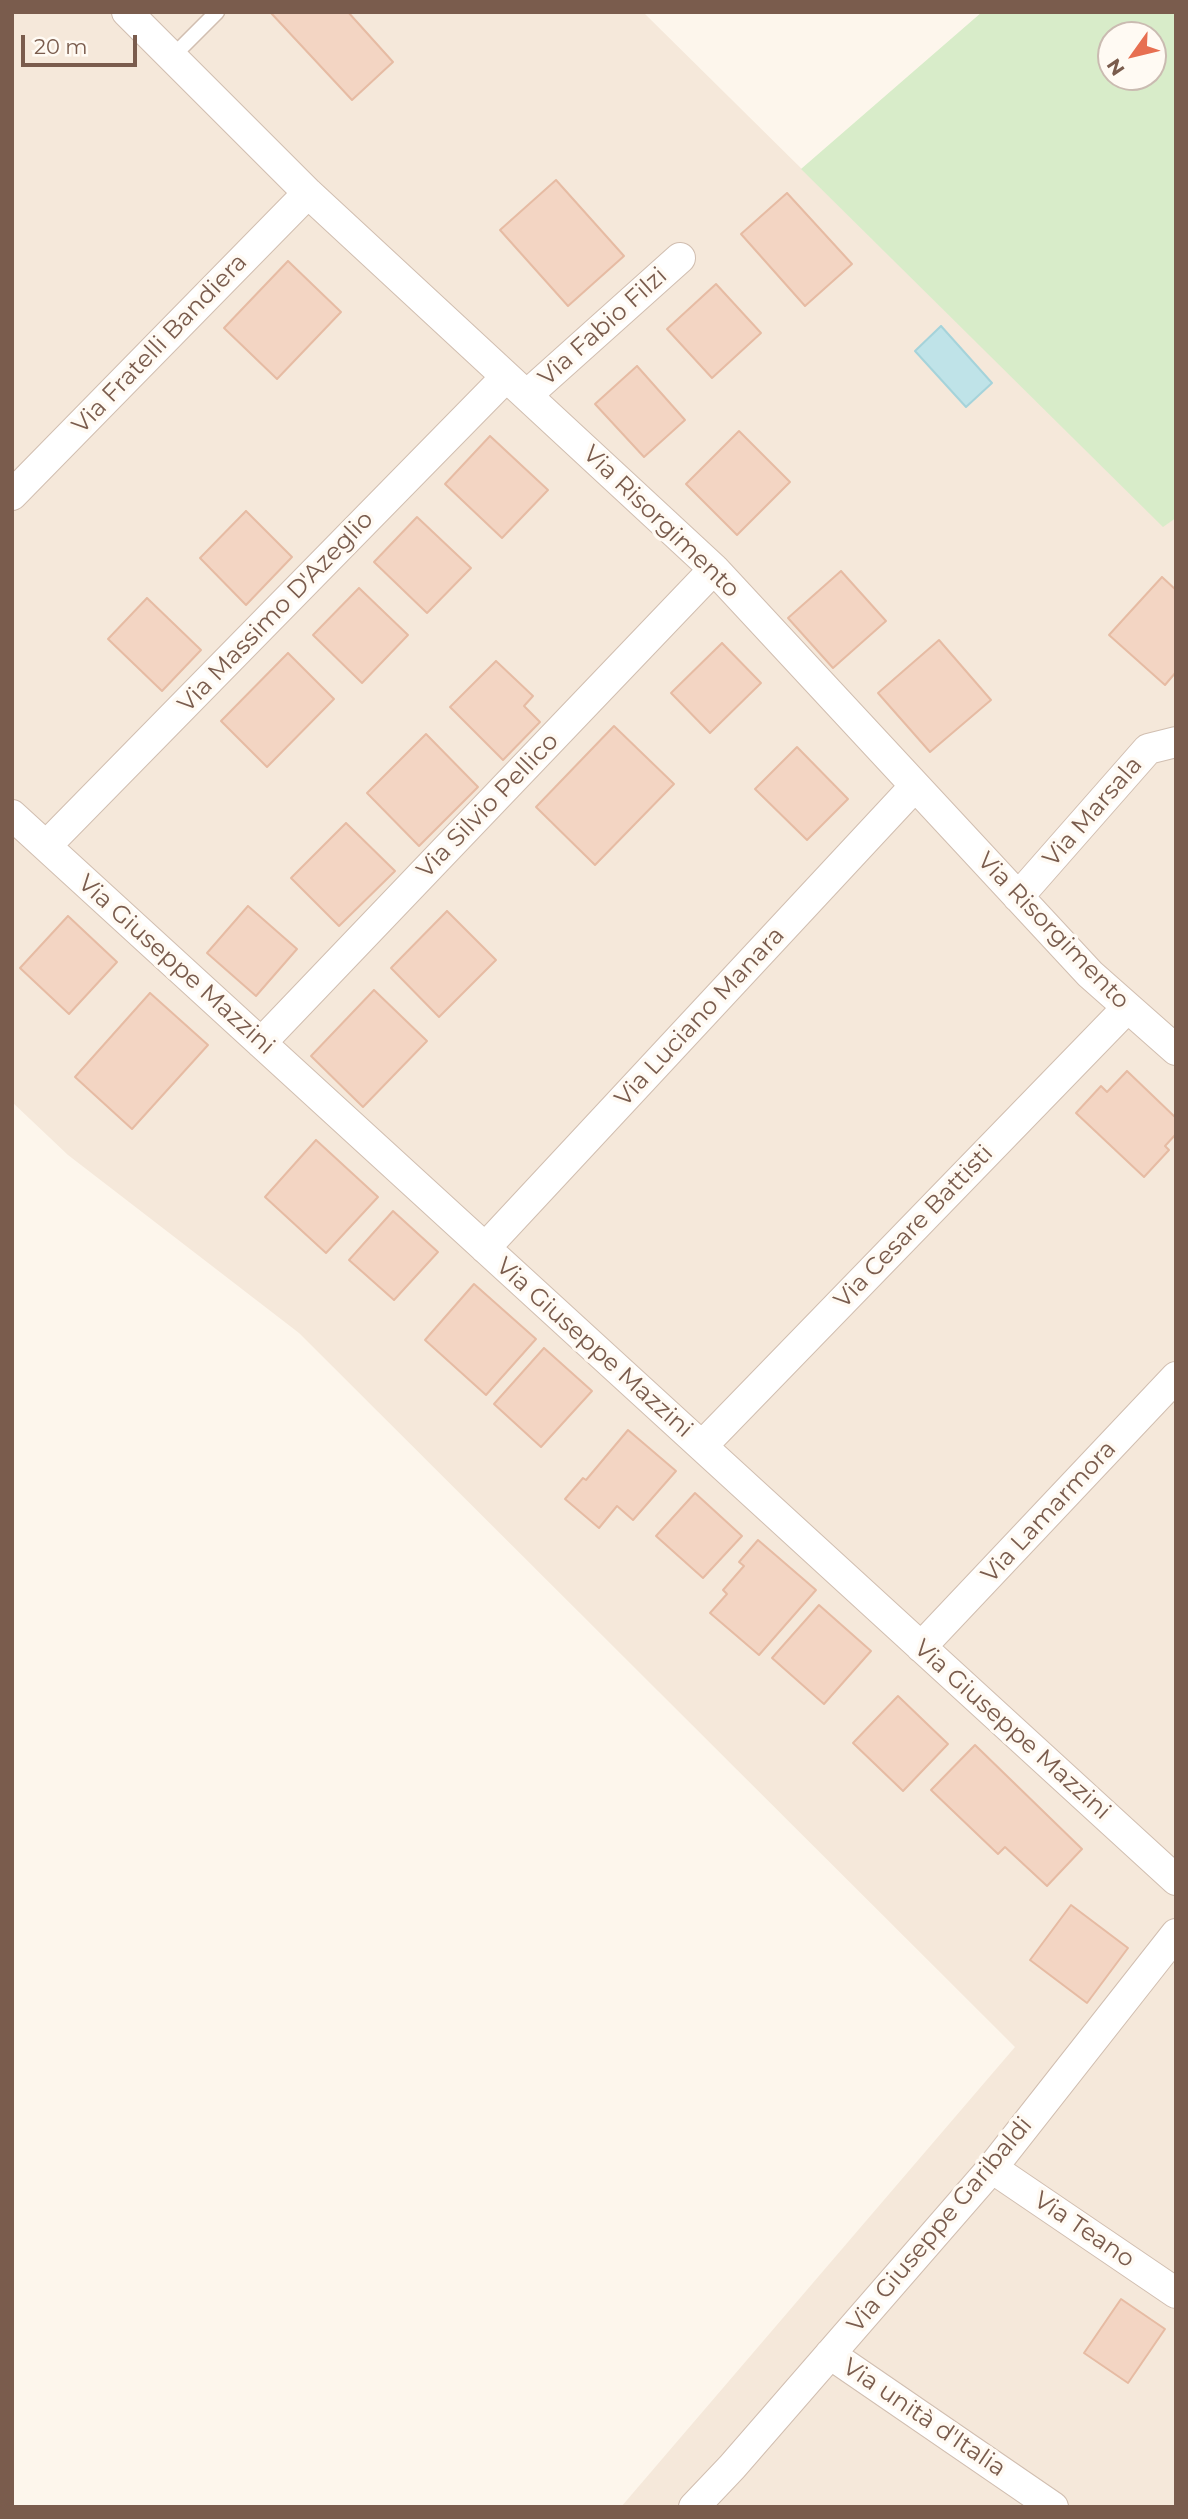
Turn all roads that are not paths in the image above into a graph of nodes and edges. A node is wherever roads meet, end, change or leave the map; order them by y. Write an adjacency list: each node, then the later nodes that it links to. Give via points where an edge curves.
1 (127, 12): 3 (street, Via Risorgimento)
2 (217, 12): 3 (lane)
3 (172, 57): 4 (street, Via Risorgimento)
4 (308, 193): 6 (street, Via Risorgimento); 7 (street, Via Fratelli Bandiera)
5 (680, 258): 6 (street, Via Fabio Filzi)
6 (516, 386): 8 (street, Via Risorgimento); 12 (street, Via Massimo D'Azeglio)
7 (12, 495)
8 (714, 569): 10 (street, Via Risorgimento); 15 (street, Via Silvio Pellico)
9 (1176, 743): 13 (street, Via Marsala, via 1148,749)
10 (915, 786): 13 (street, Via Risorgimento); 17 (street, Via Luciano Manara)
11 (12, 816): 12 (street, Via Giuseppe Mazzini)
12 (46, 846): 15 (street, Via Giuseppe Mazzini)
13 (1018, 897): 14 (street, Via Risorgimento)
14 (1127, 1008): 16 (street, Via Risorgimento); 19 (street, Via Cesare Battisti)
15 (261, 1044): 17 (street, Via Giuseppe Mazzini)
16 (1176, 1050)
17 (485, 1248): 19 (street, Via Giuseppe Mazzini)
18 (1176, 1377): 20 (street, Via Lamarmora)
19 (702, 1446): 20 (street, Via Giuseppe Mazzini)
20 (921, 1647): 21 (street, Via Giuseppe Mazzini)
21 (1176, 1880)
22 (1176, 1934): 23 (street, Via Giuseppe Garibaldi)
23 (992, 2168): 24 (street, Via Teano); 25 (street, Via Giuseppe Garibaldi)
24 (1176, 2293)
25 (830, 2354): 26 (street, Via Giuseppe Garibaldi); 27 (street, Via unità d'Italia)
26 (694, 2507)
27 (1053, 2507)

